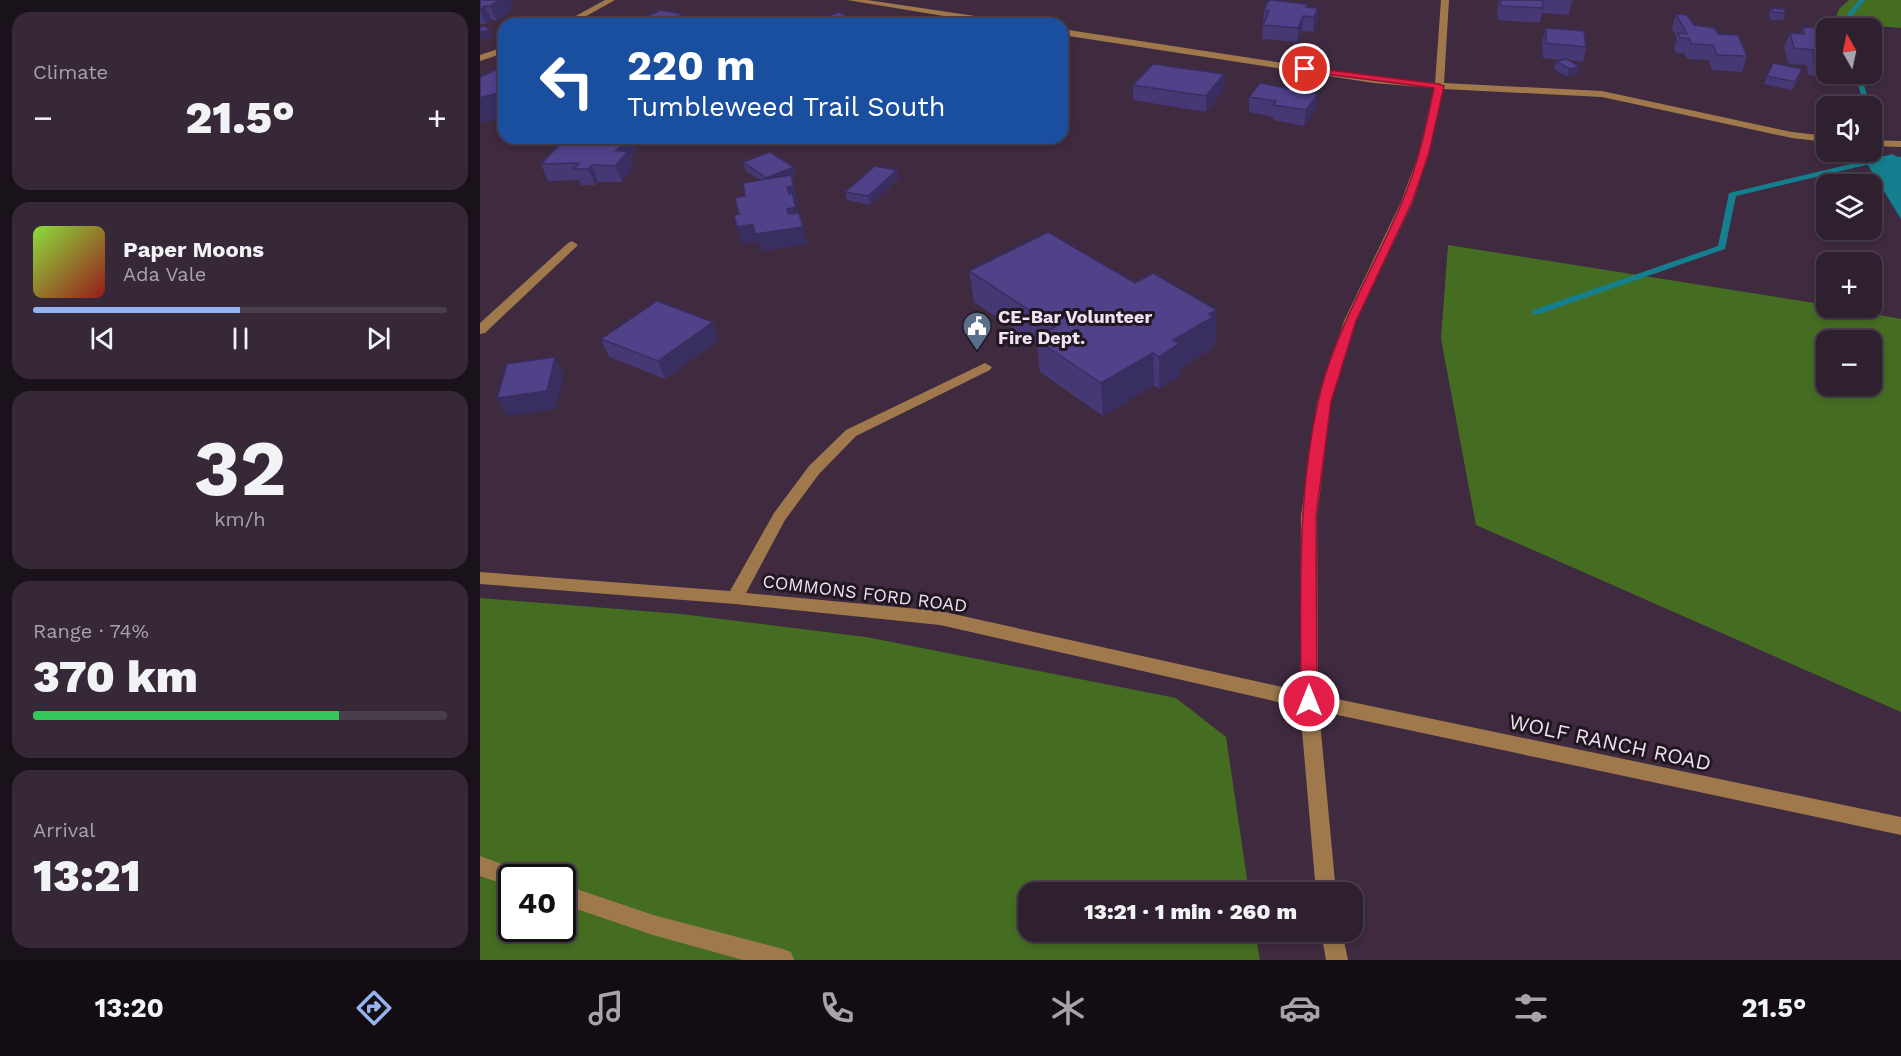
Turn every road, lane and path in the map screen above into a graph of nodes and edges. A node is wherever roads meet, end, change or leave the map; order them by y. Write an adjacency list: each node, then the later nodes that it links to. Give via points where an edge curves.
1 (611, 0): 4 (street)
2 (851, 0): 5 (street)
3 (1445, 0): 9 (street)
4 (576, 18)
5 (970, 18)
6 (1068, 33): 9 (street, via 1374,80)
7 (498, 52): 8 (street)
8 (480, 58)
9 (1439, 86): 10 (street, via 1602,94); 18 (street, via 1424,153 1407,202 1350,321 1324,402 1309,516)
10 (1816, 138)
11 (1882, 143): 12 (street)
12 (1901, 144)
13 (572, 245): 14 (street)
14 (480, 330)
15 (985, 367): 17 (street, via 851,433 814,470 779,518)
16 (480, 578): 17 (street, COMMONS FORD ROAD)
17 (735, 598): 18 (street, COMMONS FORD ROAD, via 940,618)
18 (1309, 701): 19 (street, WOLF RANCH ROAD); 22 (street)
19 (1901, 826)
20 (480, 866): 21 (street)
21 (498, 872)
22 (1325, 882)
23 (576, 899): 25 (street, via 652,925)
24 (1334, 942): 26 (street)
25 (783, 960)
26 (1337, 960)

